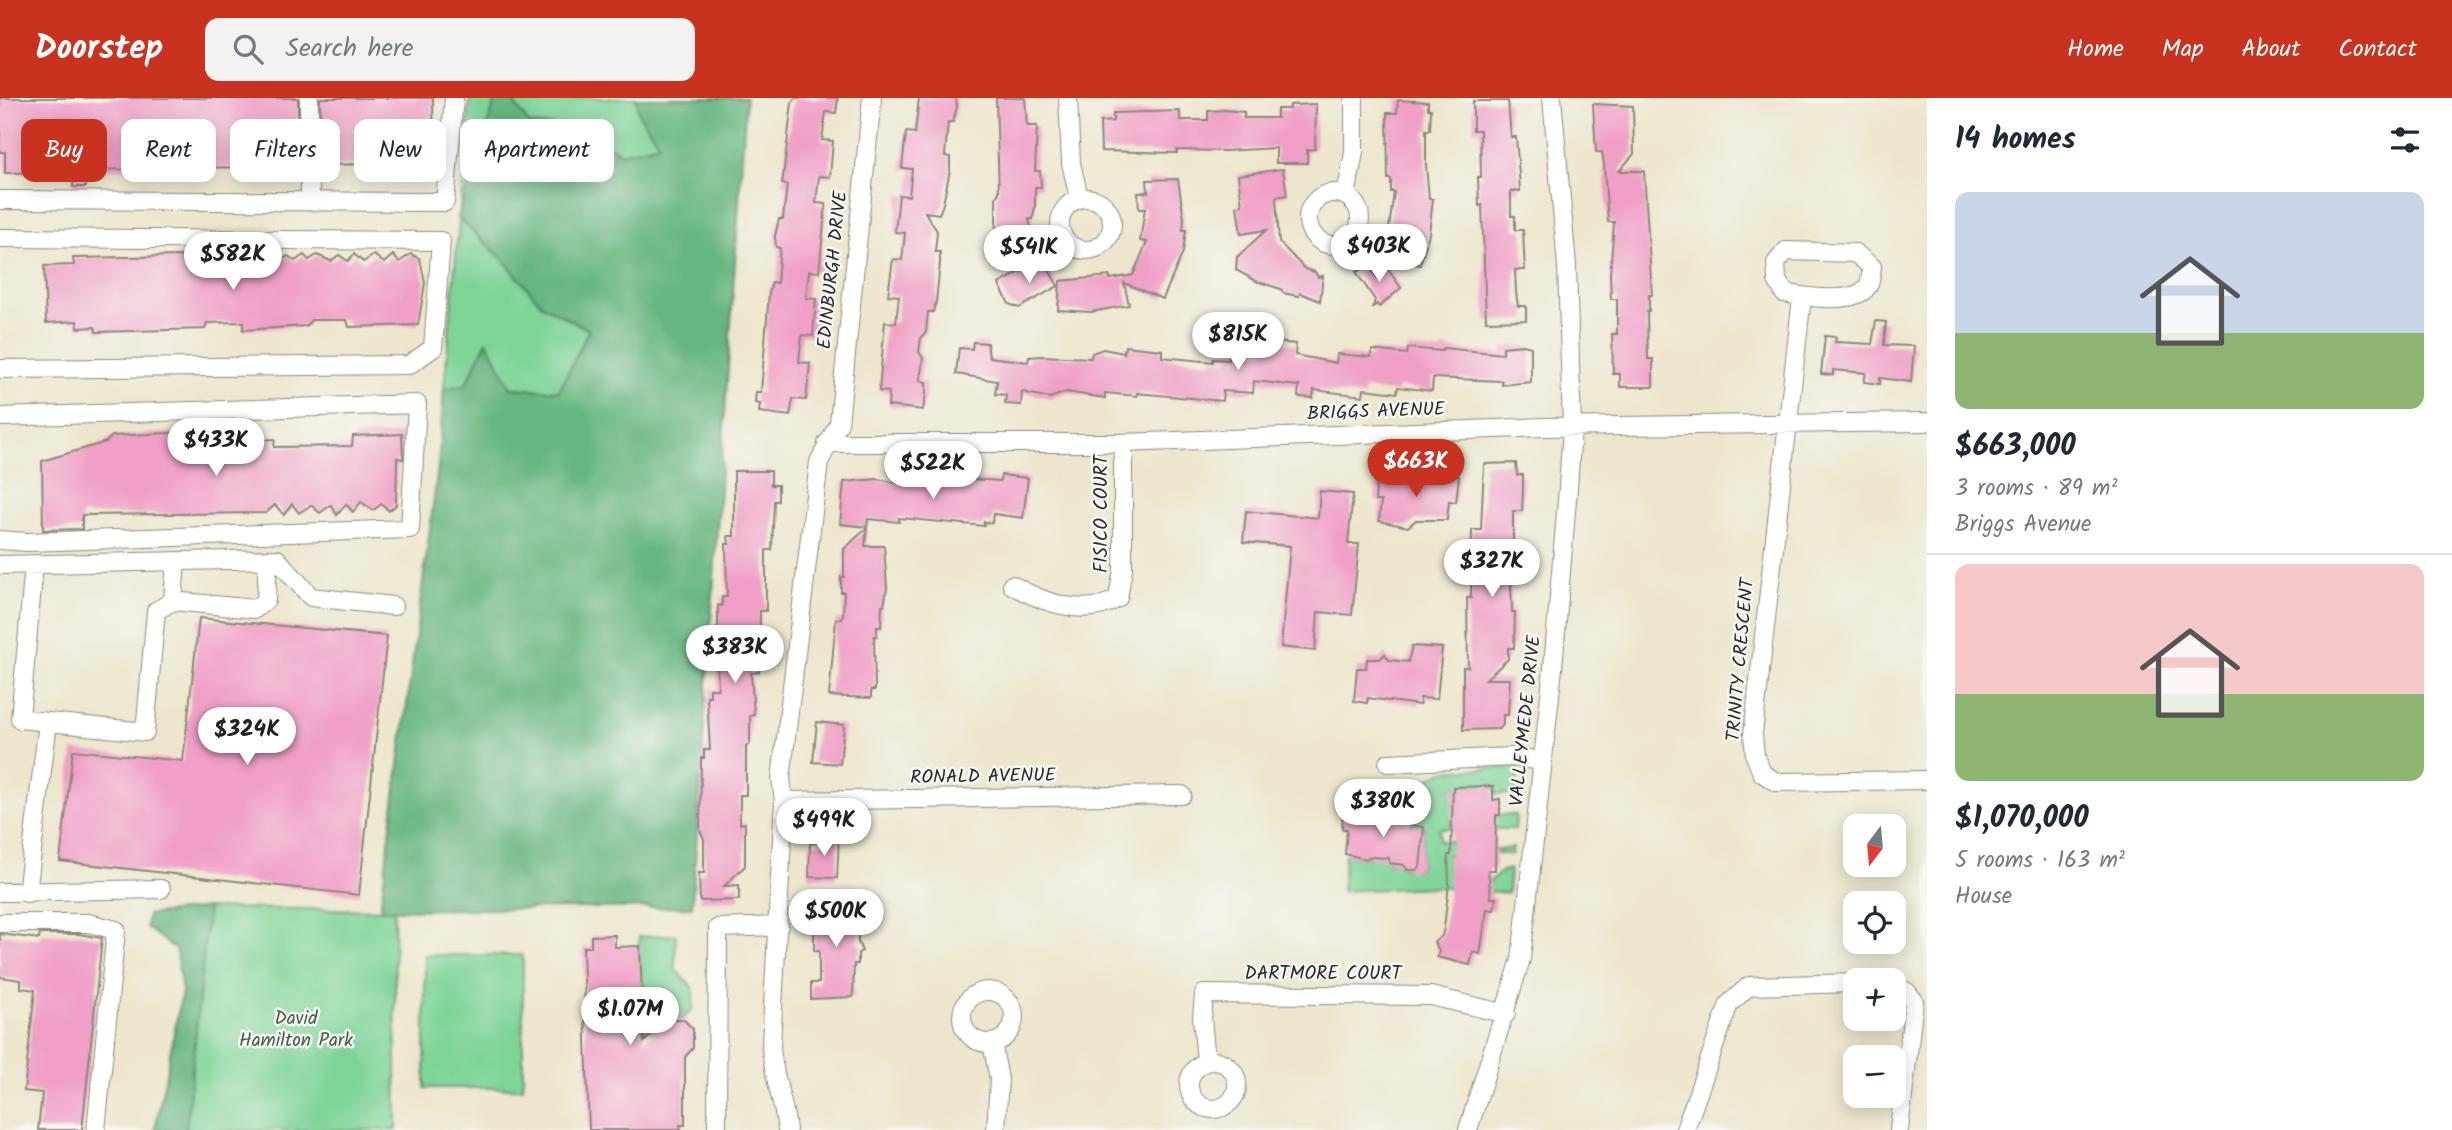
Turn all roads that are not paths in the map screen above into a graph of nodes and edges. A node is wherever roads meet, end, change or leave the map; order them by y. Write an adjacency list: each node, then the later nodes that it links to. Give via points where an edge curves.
1 (309, 98): 10 (street)
2 (454, 98): 10 (street, via 445,202)
3 (872, 98): 18 (street, EDINBURGH DRIVE, via 839,423)
4 (1068, 98): 8 (street, via 1071,163)
5 (1354, 98): 7 (street, via 1354,152)
6 (1552, 98): 17 (street, VALLEYMEDE DRIVE, via 1567,266)
7 (1346, 196)
8 (1079, 198)
9 (0, 200): 10 (street)
10 (310, 201)
11 (0, 238): 13 (street, via 442,241 433,348 410,365)
12 (1802, 297): 12 (street, via 1857,296 1869,285 1872,267 1855,253 1786,251 1776,263 1777,280 1784,293); 16 (street)
13 (0, 369)
14 (0, 417): 20 (street, via 417,404 410,529)
15 (1927, 422): 16 (street, BRIGGS AVENUE)
16 (1788, 425): 17 (street, BRIGGS AVENUE); 31 (street, TRINITY CRESCENT, via 1763,623 1752,734 1755,756 1762,773 1776,782)
17 (1572, 428): 19 (street, BRIGGS AVENUE); 29 (street, VALLEYMEDE DRIVE)
18 (827, 443): 19 (street, BRIGGS AVENUE); 33 (street, EDINBURGH DRIVE, via 818,462 781,779)
19 (1123, 443): 25 (street, FISICO COURT, via 1123,578 1118,598 1109,604 1054,605)
20 (0, 540)
21 (268, 559): 22 (street); 26 (street, via 266,600 255,610); 27 (street, via 277,559 311,597)
22 (176, 561): 24 (street); 26 (street)
23 (0, 565): 24 (street)
24 (34, 565): 28 (street, via 20,719)
25 (1012, 585)
26 (173, 601): 28 (street, via 156,611 145,732)
27 (393, 606)
28 (48, 722): 36 (street)
29 (1543, 761): 30 (street, via 1511,757); 41 (street, VALLEYMEDE DRIVE, via 1521,959)
30 (1388, 763)
31 (1927, 780)
32 (1182, 795): 33 (street, RONALD AVENUE)
33 (784, 801): 38 (street, EDINBURGH DRIVE)
34 (161, 889): 36 (street)
35 (0, 892): 36 (street)
36 (27, 892)
37 (0, 923): 44 (street, via 88,923 116,930)
38 (779, 926): 45 (street, via 718,928); 46 (street, EDINBURGH DRIVE, via 772,1072 782,1094)
39 (1843, 983): 49 (street, via 1749,986 1740,993 1729,1004)
40 (1906, 991): 50 (street, via 1914,1001)
41 (1506, 1014): 43 (street, DARTMORE COURT, via 1431,996 1204,994); 48 (street, VALLEYMEDE DRIVE)
42 (992, 1043): 47 (street, via 999,1079)
43 (1206, 1061)
44 (96, 1130)
45 (717, 1130)
46 (787, 1130)
47 (996, 1130)
48 (1468, 1130)
49 (1685, 1130)
50 (1899, 1130)

